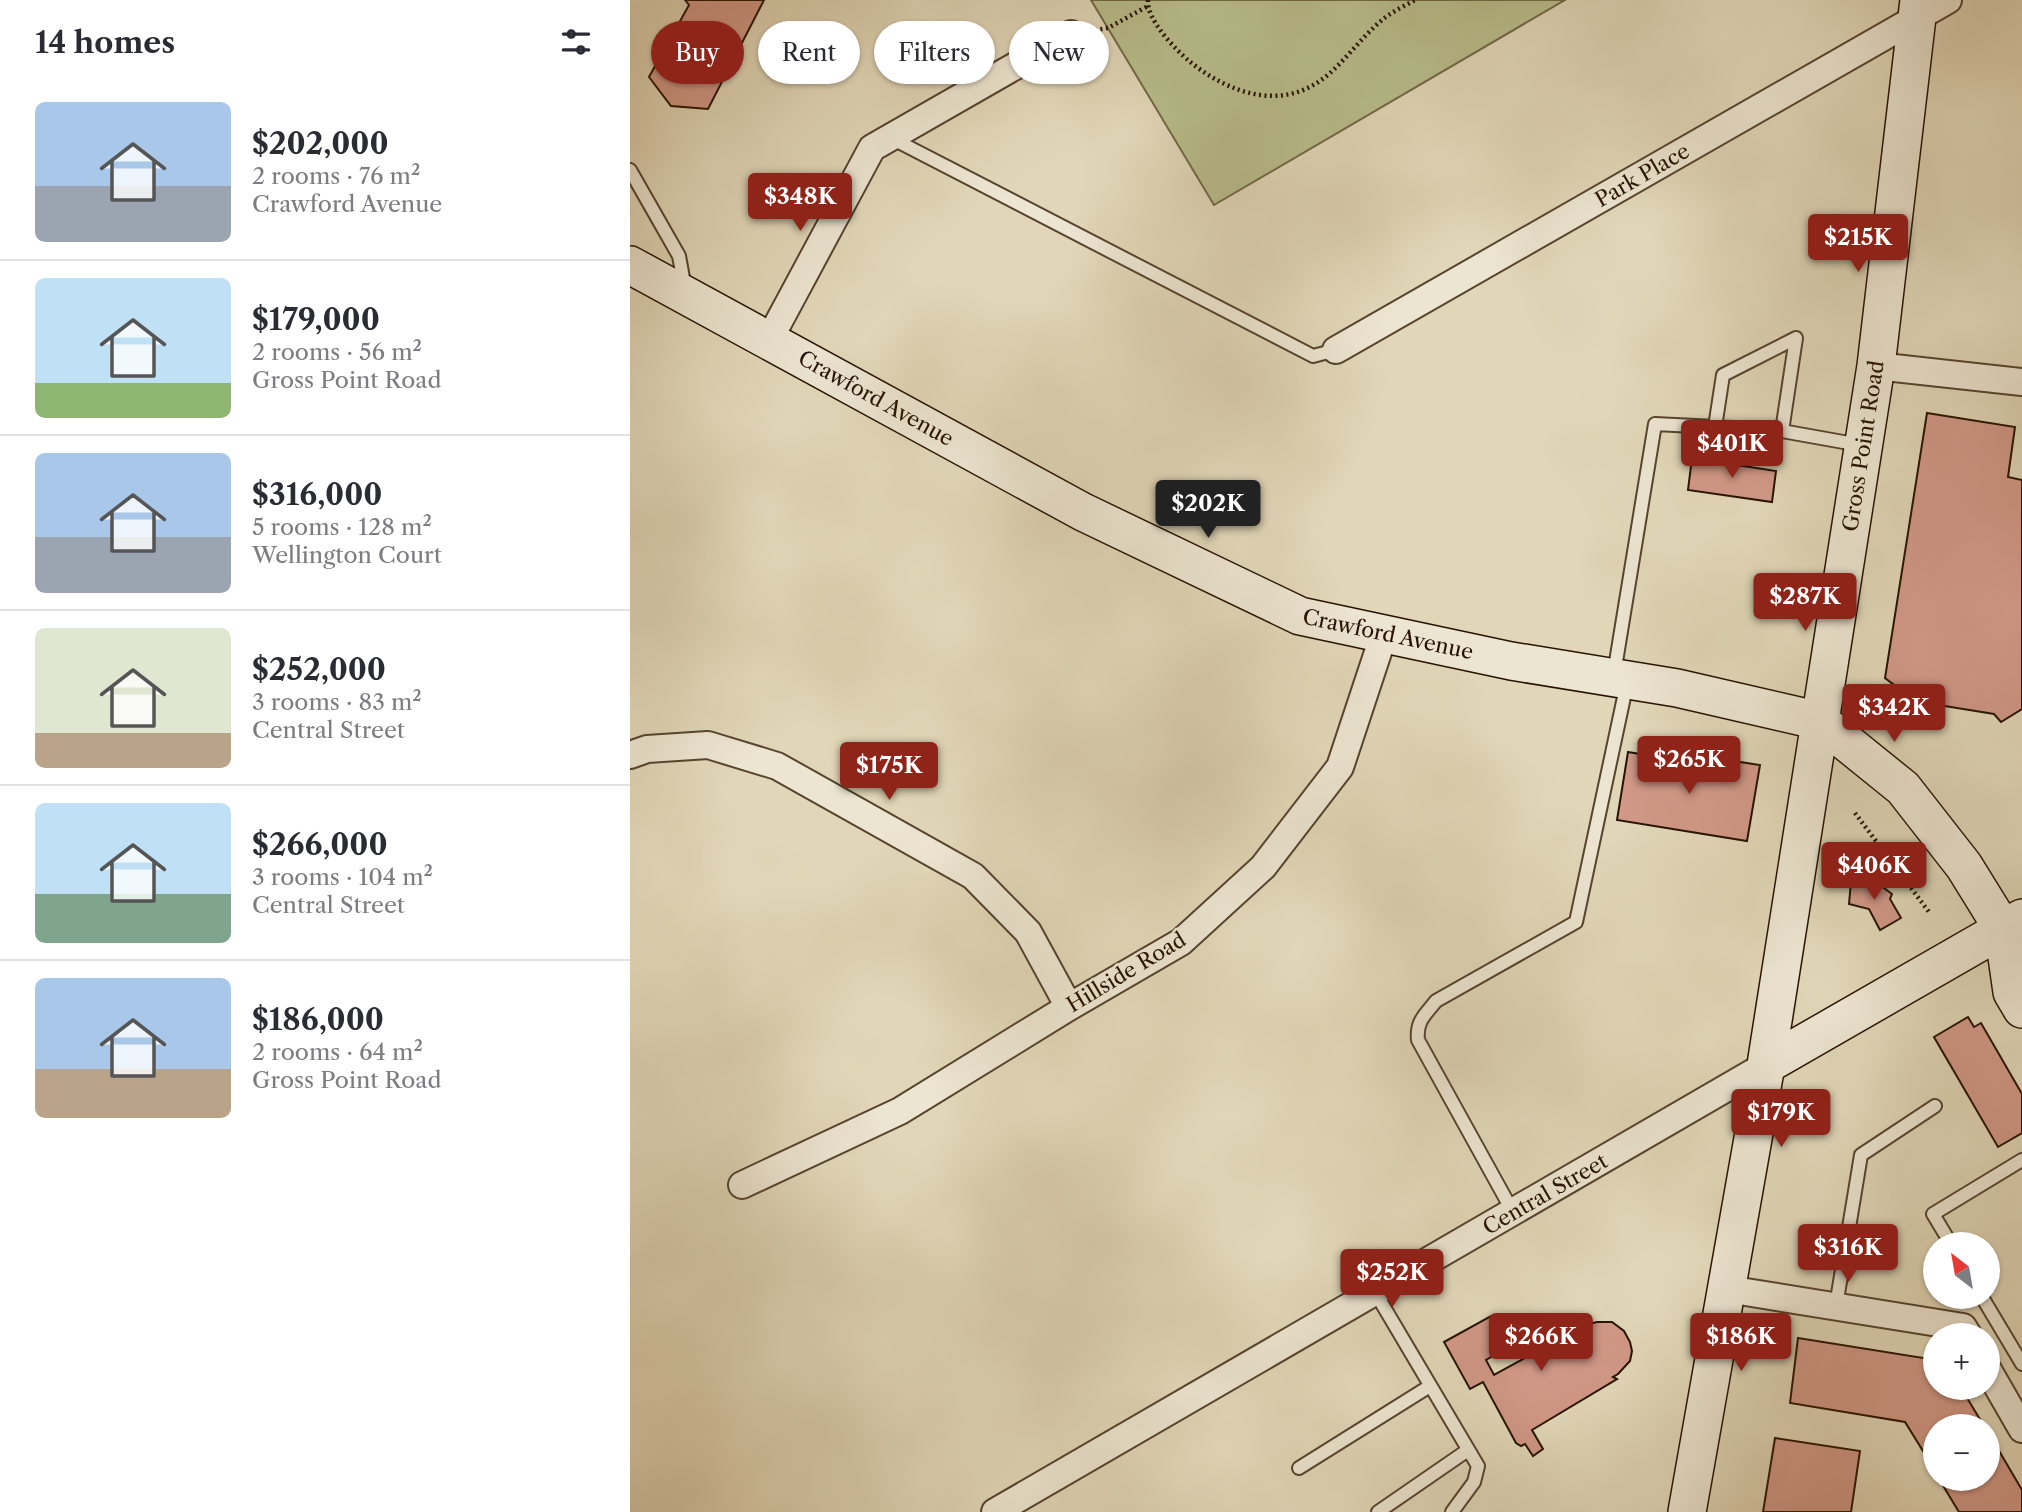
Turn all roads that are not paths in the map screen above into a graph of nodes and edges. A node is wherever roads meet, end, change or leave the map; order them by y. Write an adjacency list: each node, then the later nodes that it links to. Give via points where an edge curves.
1 (1928, 6): 8 (street, Park Place); 9 (main road, Gross Point Road)
2 (1009, 70): 3 (street)
3 (890, 138): 7 (street, via 872,148); 8 (lane, via 1313,356)
4 (630, 170): 6 (lane, via 679,256)
5 (630, 265): 6 (main road, Crawford Avenue)
6 (686, 295): 7 (main road, Crawford Avenue)
7 (769, 340): 14 (main road, Crawford Avenue, via 1083,512 1288,611)
8 (1336, 350)
9 (1877, 366): 10 (street); 13 (main road, Gross Point Road)
10 (2022, 382)
11 (1715, 427): 12 (lane); 12 (lane, via 1723,375 1796,338); 15 (lane, via 1655,424)
12 (1782, 431): 13 (lane)
13 (1864, 446): 16 (main road, Gross Point Road)
14 (1384, 634): 15 (main road, Crawford Avenue); 19 (street, Hillside Road, via 1340,767 1264,867 1181,942)
15 (1621, 679): 16 (main road, Crawford Avenue); 25 (lane, via 1576,922 1436,1001 1417,1028 1418,1040)
16 (1820, 721): 18 (main road, Crawford Avenue, via 1903,788); 21 (main road, Gross Point Road)
17 (630, 755): 19 (street, via 647,749 708,745 777,765 973,876 1028,932)
18 (2016, 929): 20 (main road, Crawford Avenue, via 2012,992); 21 (main road, Central Street)
19 (1069, 1007): 24 (street, Hillside Road, via 900,1111)
20 (2022, 1009)
21 (1766, 1065): 25 (street, Central Street); 27 (main road, Gross Point Road)
22 (1935, 1106): 29 (lane, via 1861,1155)
23 (2022, 1160): 26 (lane, via 1933,1214)
24 (742, 1185)
25 (1513, 1212): 28 (street, Central Street)
26 (1944, 1232)
27 (1727, 1289): 29 (street); 41 (main road, Gross Point Road)
28 (1375, 1292): 33 (lane); 38 (street, Central Street)
29 (1836, 1306): 31 (street)
30 (1989, 1309): 32 (lane)
31 (1938, 1323)
32 (2022, 1364)
33 (1430, 1386): 36 (lane); 37 (lane)
34 (2000, 1391): 35 (street)
35 (2022, 1429)
36 (1468, 1450): 39 (lane); 40 (lane, via 1478,1466 1474,1482)
37 (1299, 1468)
38 (995, 1512)
39 (1378, 1512)
40 (1452, 1512)
41 (1687, 1512)

